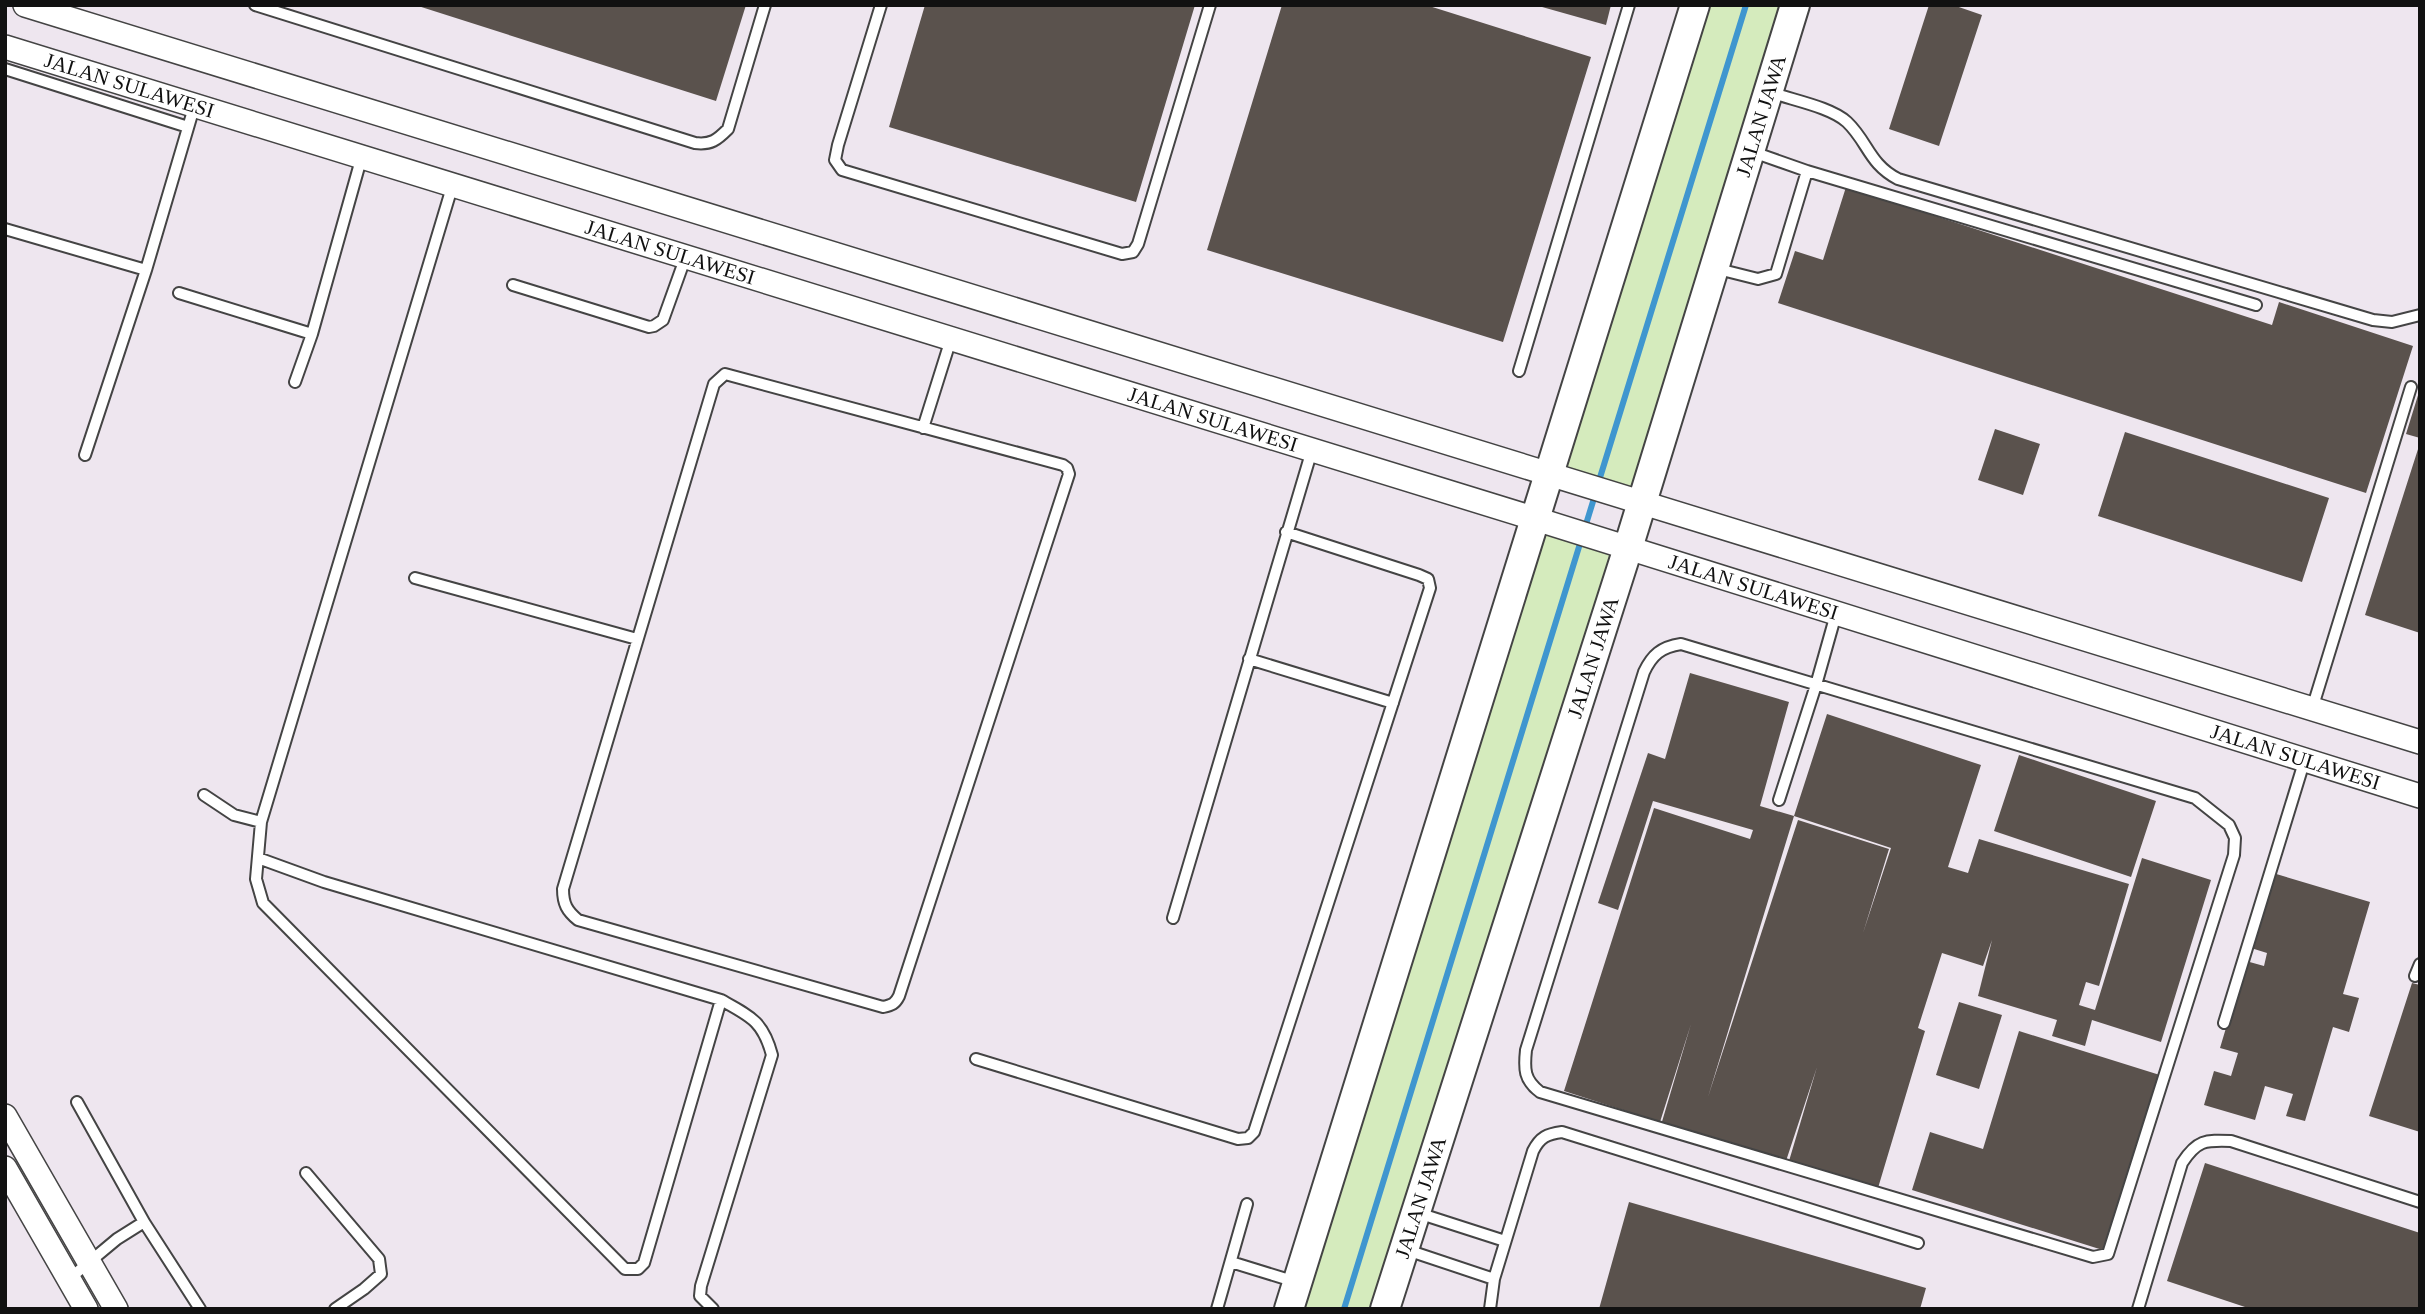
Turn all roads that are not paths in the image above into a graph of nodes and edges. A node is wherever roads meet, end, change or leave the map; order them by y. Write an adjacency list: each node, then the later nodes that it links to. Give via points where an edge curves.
1 (25, 5): 34 (street)
2 (255, 5): 3 (lane, via 705,144 715,142 728,129)
3 (765, 5)
4 (881, 5): 5 (lane, via 838,145 835,160 842,170 1122,254 1133,252 1138,244)
5 (1210, 5)
6 (1629, 5): 28 (lane)
7 (1695, 5): 34 (street)
8 (1795, 5): 11 (street, JALAN JAWA)
9 (5, 47): 12 (street, JALAN SULAWESI)
10 (5, 69): 13 (lane)
11 (1768, 92): 14 (street, JALAN JAWA); 25 (lane, via 1837,114 1884,172 1898,179 2373,320 2392,322)
12 (195, 104): 13 (lane); 15 (street, JALAN SULAWESI)
13 (188, 127): 21 (lane)
14 (1750, 151): 16 (lane); 20 (street, JALAN JAWA)
15 (362, 156): 17 (street, JALAN SULAWESI); 26 (lane)
16 (1807, 171): 20 (lane, via 1776,274 1758,279); 24 (lane)
17 (453, 184): 19 (street, JALAN SULAWESI); 51 (lane)
18 (5, 229): 21 (lane)
19 (686, 256): 22 (lane, via 663,320 649,327); 27 (street, JALAN SULAWESI)
20 (1714, 268): 35 (street, JALAN JAWA)
21 (146, 270): 33 (lane)
22 (513, 285)
23 (179, 293): 26 (lane)
24 (2256, 305)
25 (2420, 315)
26 (312, 334): 29 (lane)
27 (951, 338): 31 (lane); 32 (street, JALAN SULAWESI)
28 (1519, 371)
29 (295, 382)
30 (2411, 387): 45 (lane)
31 (923, 428): 41 (lane, via 730,374 720,377 714,384); 41 (lane, via 1063,465 1069,474 896,1003 883,1007 578,920 568,911 563,889)
32 (1312, 450): 36 (street, JALAN SULAWESI); 37 (lane)
33 (85, 455)
34 (1559, 477): 35 (street); 36 (street)
35 (1632, 499): 38 (street, JALAN JAWA); 45 (street)
36 (1544, 522): 38 (street, JALAN SULAWESI); 74 (street)
37 (1286, 532): 42 (lane); 44 (lane, via 1428,579 1430,588)
38 (1618, 545): 40 (street, JALAN SULAWESI); 65 (street, JALAN JAWA)
39 (415, 578): 41 (lane)
40 (1836, 614): 43 (lane); 47 (street, JALAN SULAWESI)
41 (637, 639)
42 (1249, 659): 44 (lane); 53 (lane)
43 (1816, 685): 43 (lane, via 1681,644 1658,651 1649,661 1526,1050 1524,1071 1530,1085 1540,1092 2093,1257 2108,1254 2234,855 2235,838 2229,825 2195,798); 50 (lane)
44 (1393, 703): 58 (lane, via 1254,1132 1248,1138 1238,1139)
45 (2312, 709): 46 (street)
46 (2420, 742)
47 (2305, 759): 49 (street, JALAN SULAWESI); 57 (lane)
48 (204, 795): 51 (lane, via 234,815)
49 (2420, 796)
50 (1779, 800)
51 (261, 822): 52 (lane)
52 (258, 858): 56 (lane, via 324,882); 56 (lane, via 256,879 263,903 625,1269 638,1269 644,1263)
53 (1173, 918)
54 (2420, 964): 55 (lane)
55 (2415, 976)
56 (721, 1000): 79 (lane, via 754,1018 767,1035 772,1055 701,1286 700,1296)
57 (2224, 1023)
58 (976, 1059)
59 (77, 1101): 66 (lane)
60 (5, 1116): 70 (street)
61 (5, 1168): 72 (street)
62 (306, 1173): 78 (lane, via 381,1265 381,1274)
63 (2420, 1202): 84 (lane, via 2231,1141 2209,1140 2192,1148 2182,1163)
64 (1247, 1204): 71 (lane)
65 (1416, 1212): 67 (lane); 69 (street, JALAN JAWA)
66 (144, 1222): 70 (lane); 77 (lane)
67 (1505, 1241): 68 (lane, via 1533,1151 1547,1134 1562,1132); 73 (lane)
68 (1918, 1243)
69 (1404, 1249): 73 (lane); 82 (street, JALAN JAWA)
70 (90, 1262): 72 (lane); 76 (street)
71 (1231, 1262): 74 (lane); 80 (lane)
72 (69, 1279): 75 (street)
73 (1494, 1279): 83 (lane)
74 (1297, 1282): 81 (street)
75 (86, 1309)
76 (116, 1309)
77 (200, 1309)
78 (335, 1309)
79 (713, 1309)
80 (1217, 1309)
81 (1289, 1309)
82 (1385, 1309)
83 (1490, 1309)
84 (2138, 1309)

